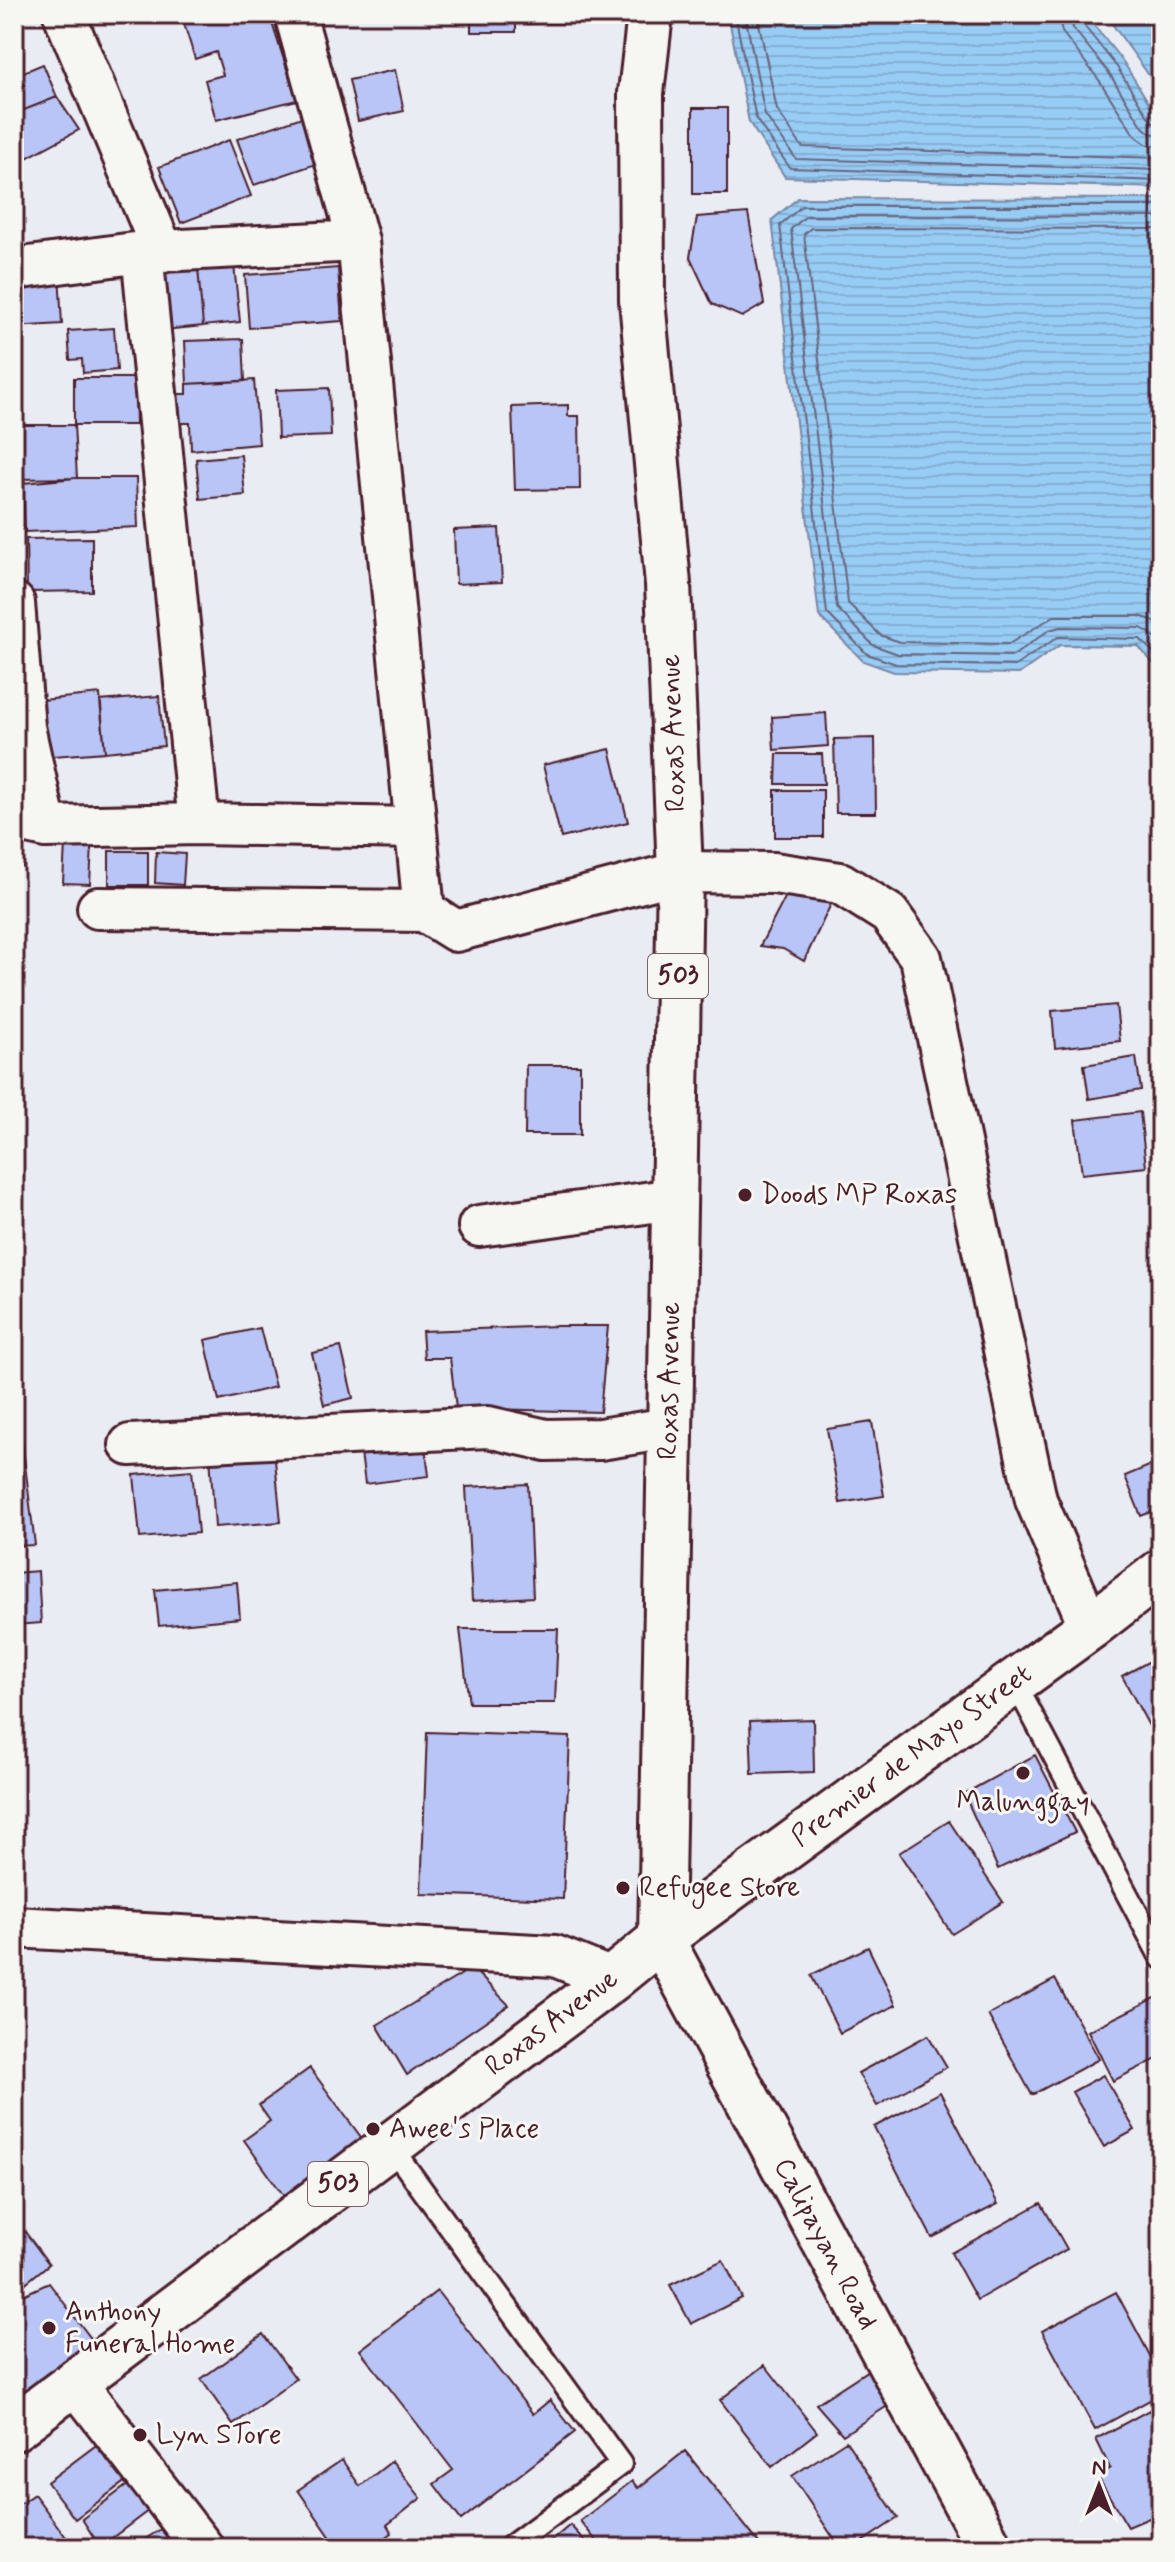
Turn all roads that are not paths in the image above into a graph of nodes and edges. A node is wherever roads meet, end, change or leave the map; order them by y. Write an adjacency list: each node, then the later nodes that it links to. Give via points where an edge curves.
1 (64, 14): 5 (street)
2 (295, 14): 4 (street)
3 (650, 14): 11 (main road, Roxas Avenue / 503, via 641,93 642,300 668,584)
4 (358, 241): 5 (street); 10 (street)
5 (152, 252): 6 (street); 9 (street)
6 (14, 269)
7 (14, 603): 8 (street)
8 (30, 824): 9 (street)
9 (199, 824): 10 (street)
10 (415, 828): 13 (street)
11 (680, 872): 13 (street, via 456,931); 14 (main road, Roxas Avenue / 503); 19 (street, via 774,873 840,883 889,914 921,958 1036,1500)
12 (98, 908): 13 (street)
13 (424, 911)
14 (674, 1199): 15 (street); 16 (main road, Roxas Avenue / 503)
15 (479, 1226)
16 (669, 1428): 17 (street, via 600,1439 546,1440 488,1427); 22 (main road, Roxas Avenue / 503)
17 (130, 1445)
18 (1161, 1572): 19 (main road, Premier de Mayo Street)
19 (1090, 1627): 20 (main road, Premier de Mayo Street)
20 (1014, 1681): 22 (main road, Premier de Mayo Street); 23 (lane)
21 (14, 1927): 24 (street, via 555,1956)
22 (661, 1939): 24 (main road, Roxas Avenue / 503); 30 (main road, Calipayan Road)
23 (1161, 1958)
24 (612, 1979): 25 (main road, Roxas Avenue / 503)
25 (390, 2145): 26 (main road, Roxas Avenue / 503); 29 (lane, via 621,2464)
26 (74, 2381): 27 (main road, Roxas Avenue / 503); 28 (street)
27 (14, 2428)
28 (203, 2548)
29 (513, 2548)
30 (990, 2548)

